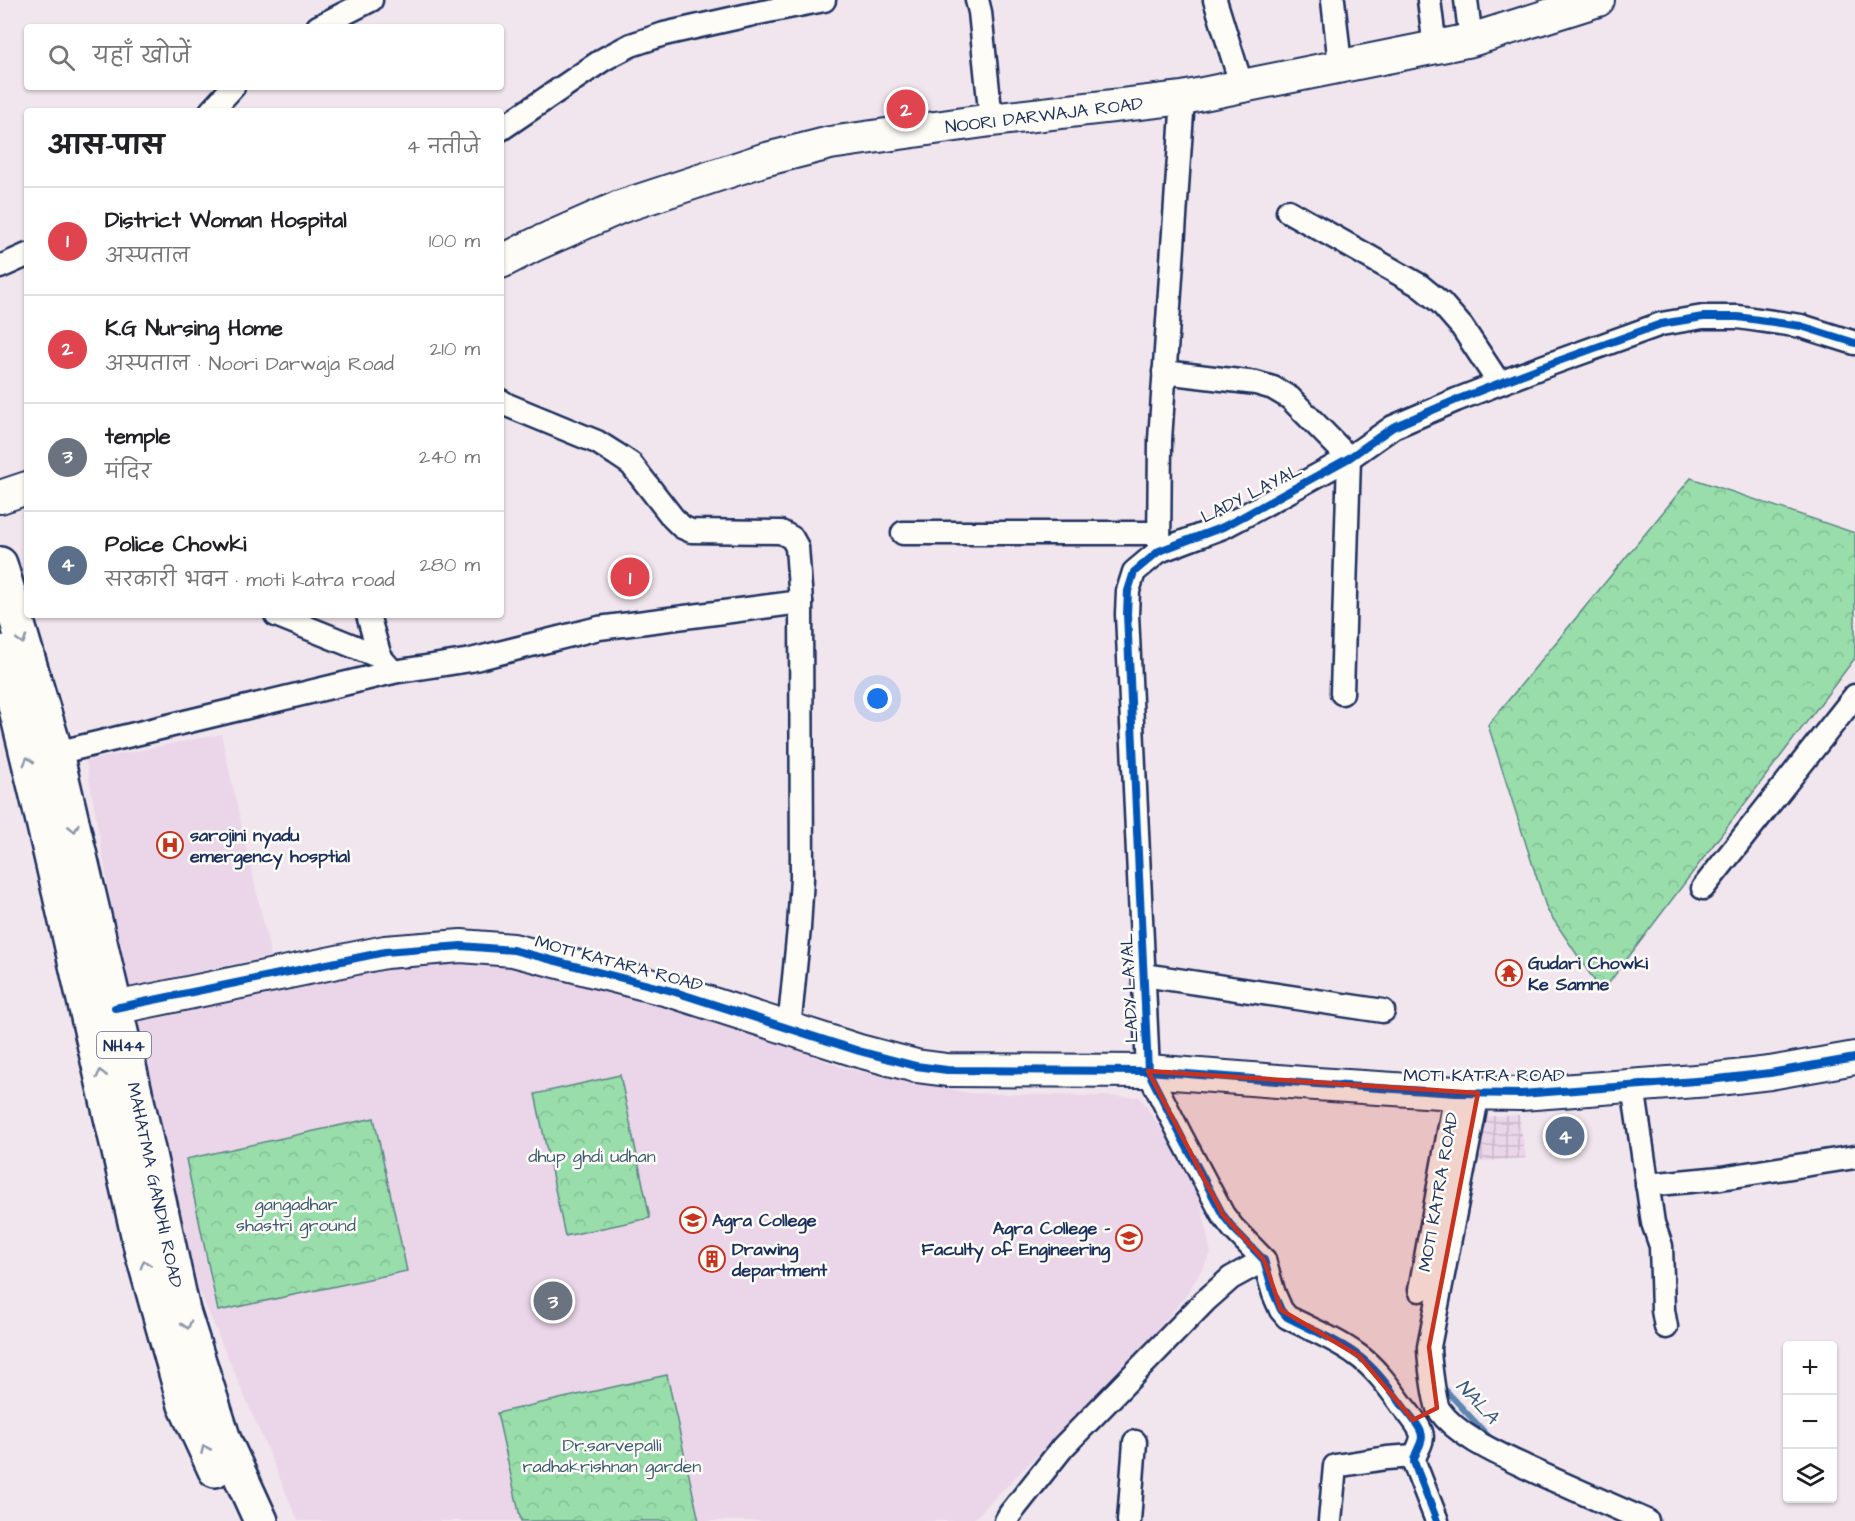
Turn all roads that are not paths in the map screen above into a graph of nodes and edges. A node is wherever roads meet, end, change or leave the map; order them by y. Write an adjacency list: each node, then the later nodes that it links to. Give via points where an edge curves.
1 (371, 0): 10 (street)
2 (824, 0): 9 (street)
3 (977, 0): 18 (street)
4 (1215, 0): 14 (street)
5 (1334, 0): 13 (street)
6 (1429, 0): 12 (street)
7 (1467, 0): 11 (street)
8 (1598, 0): 11 (street, NOORI DARWAJA ROAD)
9 (752, 7): 19 (street, via 631,45)
10 (324, 24)
11 (1471, 40): 12 (street, NOORI DARWAJA ROAD)
12 (1435, 48): 13 (street, NOORI DARWAJA ROAD)
13 (1340, 65): 14 (street, NOORI DARWAJA ROAD)
14 (1242, 87): 16 (street, NOORI DARWAJA ROAD)
15 (230, 90): 17 (street)
16 (1183, 98): 18 (street, NOORI DARWAJA ROAD); 25 (street)
17 (215, 108)
18 (992, 120): 22 (street, NOORI DARWAJA ROAD, via 830,143 764,160 620,207)
19 (504, 127)
20 (1288, 211): 26 (street, via 1419,285 1462,327)
21 (24, 256): 23 (street)
22 (504, 260)
23 (0, 267)
24 (1855, 343): 26 (street, LADY LAYAL, via 1801,326 1738,317 1703,317 1661,324)
25 (1164, 372): 28 (street, via 1273,388 1290,398); 32 (street)
26 (1499, 383): 28 (street, LADY LAYAL, via 1393,427)
27 (504, 403): 34 (street, via 597,442 624,459 682,527 691,531 781,532 792,538 797,547)
28 (1349, 459): 32 (street, LADY LAYAL, via 1230,523); 39 (street)
29 (24, 489): 30 (street)
30 (0, 497)
31 (903, 533): 32 (street)
32 (1159, 542): 43 (street, LADY LAYAL, via 1134,572 1128,591)
33 (0, 564): 41 (highway, MAHATMA GANDHI ROAD / NH44, one-way to 41)
34 (801, 602): 38 (street, via 599,628 471,660); 46 (street, via 802,878)
35 (283, 618): 38 (street)
36 (369, 618): 38 (street)
37 (0, 652): 60 (highway, MAHATMA GANDHI ROAD / NH44, one-way to 37, via 185,1405 142,1252 42,816)
38 (386, 665): 41 (street)
39 (1342, 693)
40 (1855, 696): 42 (street)
41 (56, 753): 44 (highway, MAHATMA GANDHI ROAD / NH44, one-way to 44)
42 (1703, 888)
43 (1144, 975): 45 (street); 48 (street, LADY LAYAL)
44 (116, 1008): 46 (street, MOTI KATARA ROAD, via 385,952 461,946 513,950 672,991); 61 (highway, MAHATMA GANDHI ROAD / NH44, one-way to 61, via 183,1311 224,1440)
45 (1383, 1011)
46 (789, 1029): 48 (street, MOTI KATARA ROAD, via 916,1066 947,1070)
47 (1855, 1058): 49 (street, MOTI KATRA ROAD, via 1770,1073)
48 (1148, 1071): 50 (street, MOTI KATRA ROAD); 53 (street, via 1223,1215)
49 (1633, 1086): 50 (street, MOTI KATRA ROAD, via 1521,1094); 52 (street)
50 (1467, 1093): 54 (street, MOTI KATRA ROAD); 56 (street, via 1429,1356)
51 (1855, 1157): 52 (street)
52 (1647, 1185): 55 (street, via 1661,1246)
53 (1264, 1260): 57 (street, via 1274,1294 1287,1317 1359,1356 1388,1385); 62 (street, via 1231,1278 1205,1301 1063,1447)
54 (1420, 1290)
55 (1666, 1328)
56 (1437, 1408): 57 (street); 66 (street, via 1461,1432 1504,1457)
57 (1413, 1420): 59 (street, via 1421,1432)
58 (1135, 1442): 63 (street)
59 (1414, 1456): 64 (street, via 1335,1466); 65 (street)
60 (238, 1521)
61 (261, 1521)
62 (1006, 1521)
63 (1129, 1521)
64 (1330, 1521)
65 (1437, 1521)
66 (1647, 1521)

